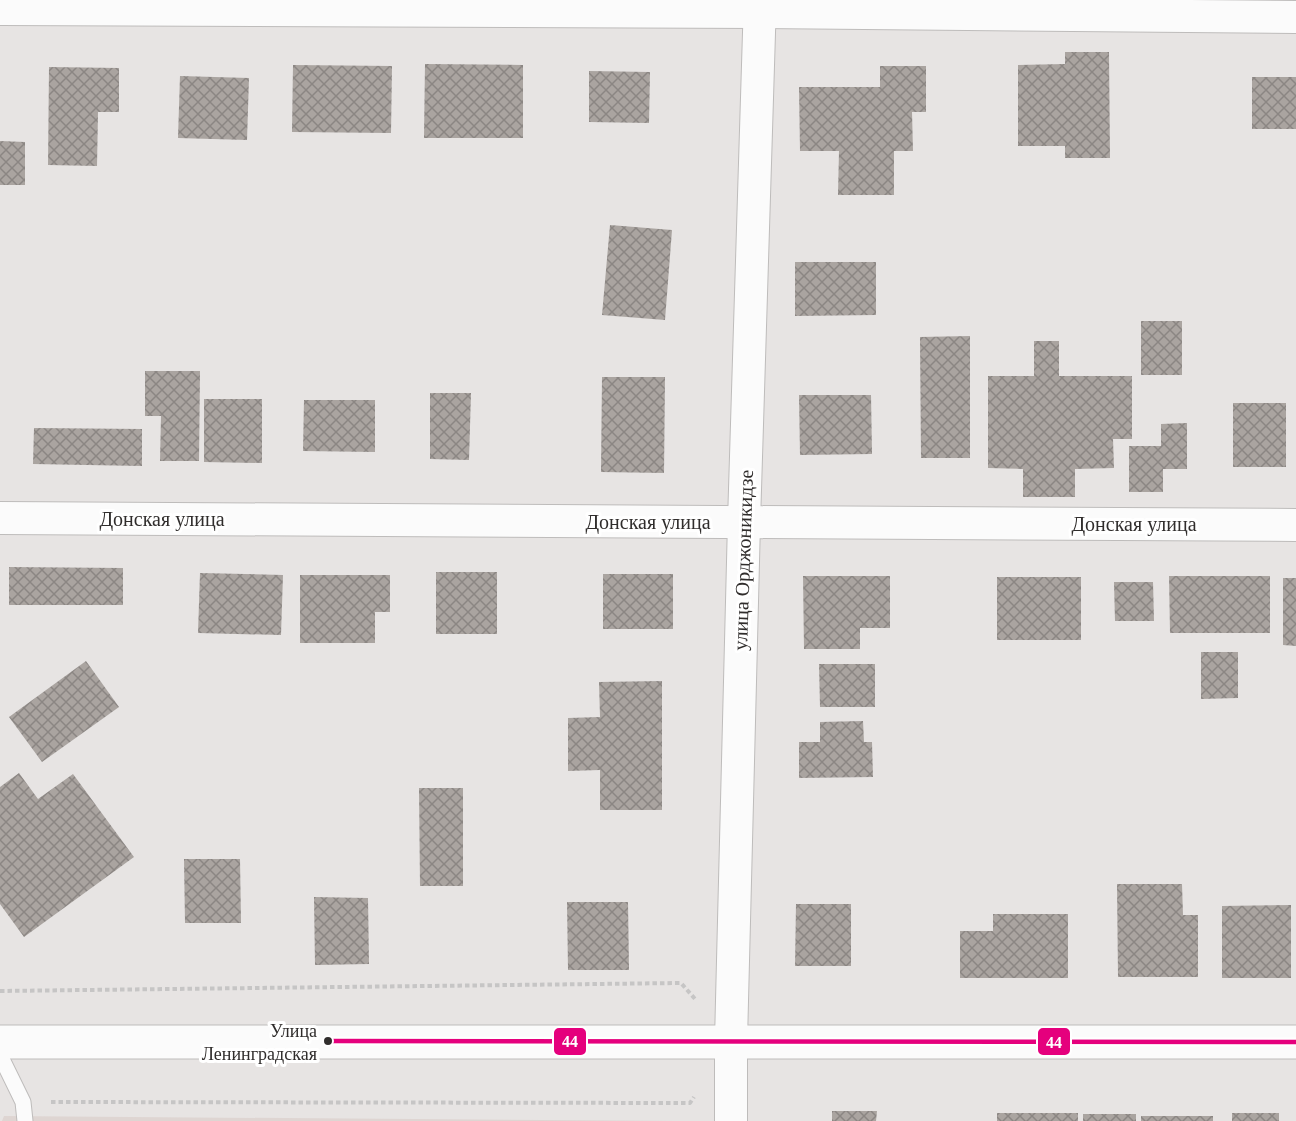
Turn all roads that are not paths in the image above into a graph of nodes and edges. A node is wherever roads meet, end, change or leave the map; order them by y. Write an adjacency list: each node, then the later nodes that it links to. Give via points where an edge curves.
1 (760, 6): 2 (street); 3 (street); 5 (street, улица Орджоникидзе)
2 (0, 9)
3 (1296, 17)
4 (0, 519): 5 (street, Донская улица)
5 (744, 522): 6 (street, Донская улица); 7 (street, улица Орджоникидзе)
6 (1296, 525)
7 (731, 1041): 8 (street); 9 (street); 12 (street, улица Орджоникидзе)
8 (0, 1042)
9 (1296, 1042)
10 (0, 1055): 11 (lane, via 23,1102)
11 (25, 1121)
12 (731, 1121)

